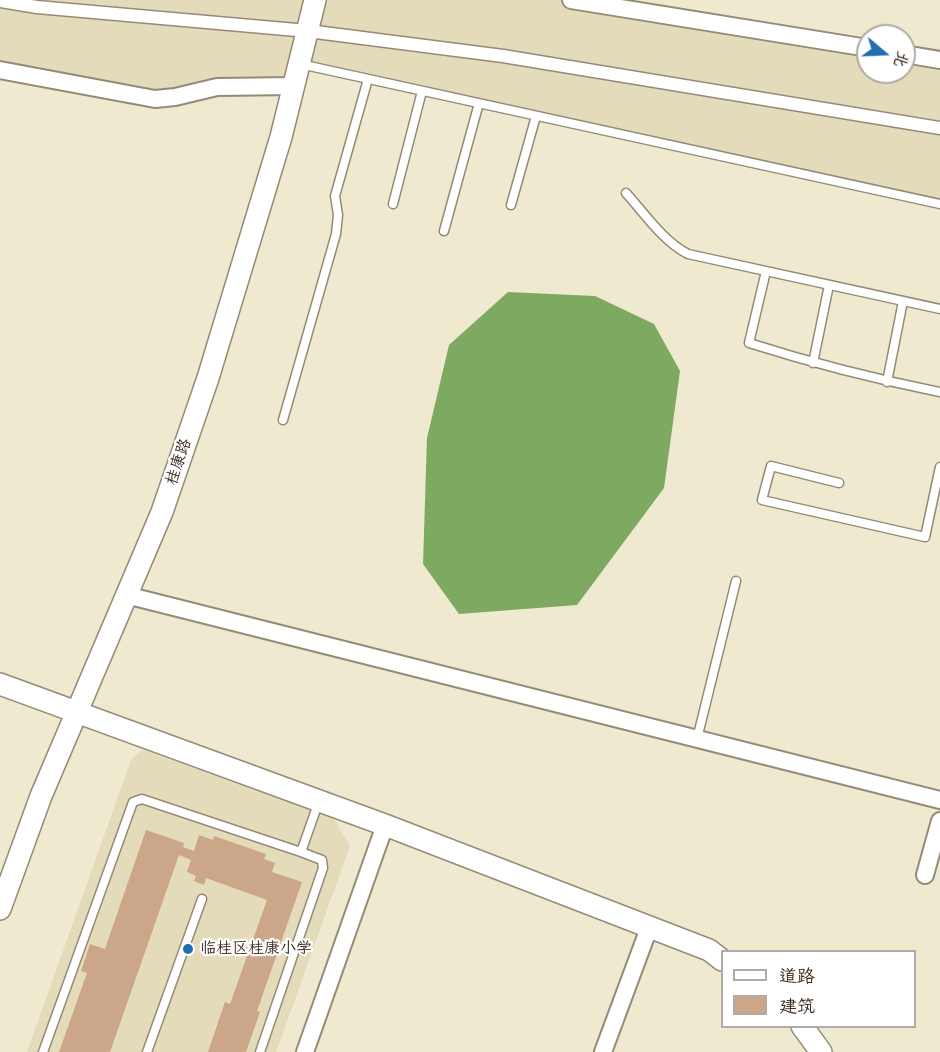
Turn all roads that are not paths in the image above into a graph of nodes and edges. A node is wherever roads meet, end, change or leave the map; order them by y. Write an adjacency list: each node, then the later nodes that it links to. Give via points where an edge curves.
1 (315, 0): 4 (street, 桂康路)
2 (571, 0): 5 (street)
3 (0, 1): 4 (street)
4 (308, 31): 8 (street, 桂康路); 15 (street, via 503,56)
5 (856, 46)
6 (916, 56): 7 (street)
7 (940, 60)
8 (300, 64): 10 (lane); 11 (street, 桂康路)
9 (0, 70): 11 (street, via 155,99 217,87)
10 (368, 79): 12 (lane); 28 (lane, via 335,196 336,234)
11 (294, 86): 32 (street, 桂康路, via 208,378 162,512)
12 (422, 91): 13 (lane); 17 (lane)
13 (479, 103): 14 (lane); 20 (lane)
14 (536, 116): 18 (lane); 19 (lane)
15 (940, 128)
16 (626, 193): 21 (lane, via 679,249)
17 (393, 204)
18 (940, 204)
19 (511, 205)
20 (444, 231)
21 (766, 271): 22 (lane); 25 (lane, via 749,344)
22 (829, 285): 23 (lane); 25 (lane)
23 (903, 301): 24 (lane); 26 (lane)
24 (940, 309)
25 (813, 363): 26 (lane)
26 (887, 382): 27 (lane)
27 (940, 392)
28 (283, 420)
29 (940, 467): 30 (lane, via 925,537 762,500 771,466)
30 (839, 483)
31 (736, 581): 35 (lane)
32 (126, 595): 34 (street, 桂康路); 35 (street)
33 (0, 684): 34 (street)
34 (78, 712): 37 (street); 43 (street, 桂康路, via 40,796)
35 (697, 739): 36 (street)
36 (940, 800)
37 (319, 801): 39 (street); 40 (lane)
38 (940, 821): 41 (street)
39 (385, 825): 44 (street); 50 (street)
40 (301, 852): 47 (lane, via 142,799 133,802); 49 (lane, via 322,860 323,868)
41 (925, 875)
42 (202, 899): 48 (lane)
43 (0, 909)
44 (649, 928): 45 (street, via 709,950); 51 (street)
45 (721, 959)
46 (803, 1028): 52 (street)
47 (43, 1052)
48 (147, 1052)
49 (260, 1052)
50 (305, 1052)
51 (603, 1052)
52 (821, 1052)

